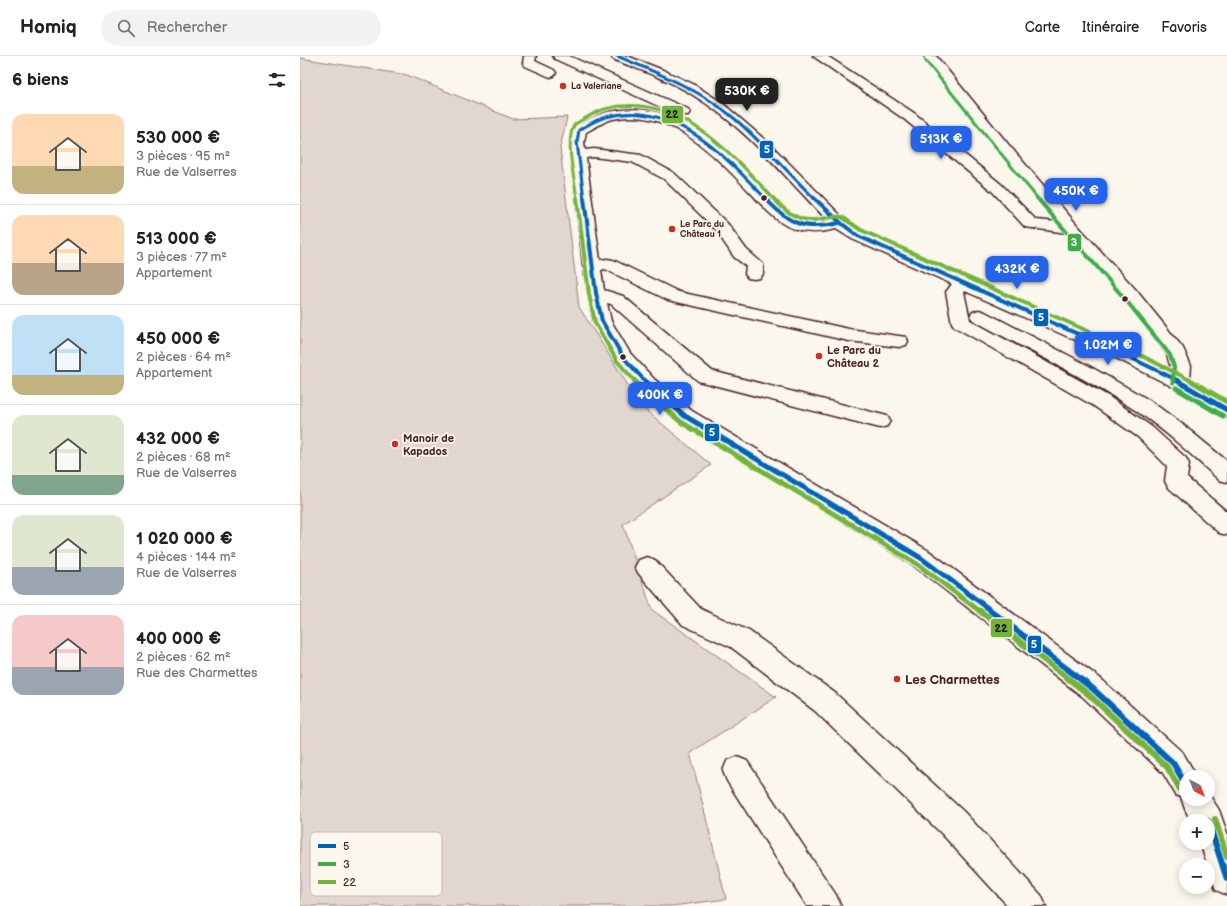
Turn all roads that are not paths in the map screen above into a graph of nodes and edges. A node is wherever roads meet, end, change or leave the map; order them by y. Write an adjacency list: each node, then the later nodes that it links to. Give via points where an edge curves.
1 (530, 56): 6 (street, via 529,63)
2 (559, 56): 7 (street, via 690,115 692,122)
3 (617, 56): 9 (street, via 697,92 740,122)
4 (819, 56): 10 (street, via 909,116 996,188 1032,224)
5 (930, 56): 10 (street)
6 (550, 73)
7 (688, 129): 8 (street, via 659,116 621,112 579,130); 9 (street, via 718,152 788,221 810,228)
8 (578, 155): 11 (street); 12 (street, via 594,153 636,158 669,176 721,226 740,253 755,264)
9 (839, 223): 13 (street, via 858,236)
10 (1072, 229): 17 (street, via 1130,294 1176,352 1181,366)
11 (592, 266): 14 (street); 16 (street, via 607,264 674,296 849,335)
12 (754, 274)
13 (963, 282): 15 (street, via 955,292); 17 (street)
14 (596, 294): 19 (street, via 617,300 704,376); 24 (street, via 602,321 623,358 653,389 685,416 928,563 1092,688 1173,763)
15 (957, 302): 20 (street, via 1143,406 1191,442); 21 (street, via 961,323 1101,401 1145,432 1178,464 1176,481)
16 (898, 341)
17 (1180, 382): 18 (street)
18 (1227, 410)
19 (880, 421)
20 (1227, 474)
21 (1227, 526)
22 (647, 567): 28 (street, via 692,617 740,639 825,702 953,822)
23 (736, 771): 27 (street)
24 (1179, 773)
25 (1215, 842): 26 (street)
26 (1227, 879)
27 (825, 906)
28 (1030, 906)

